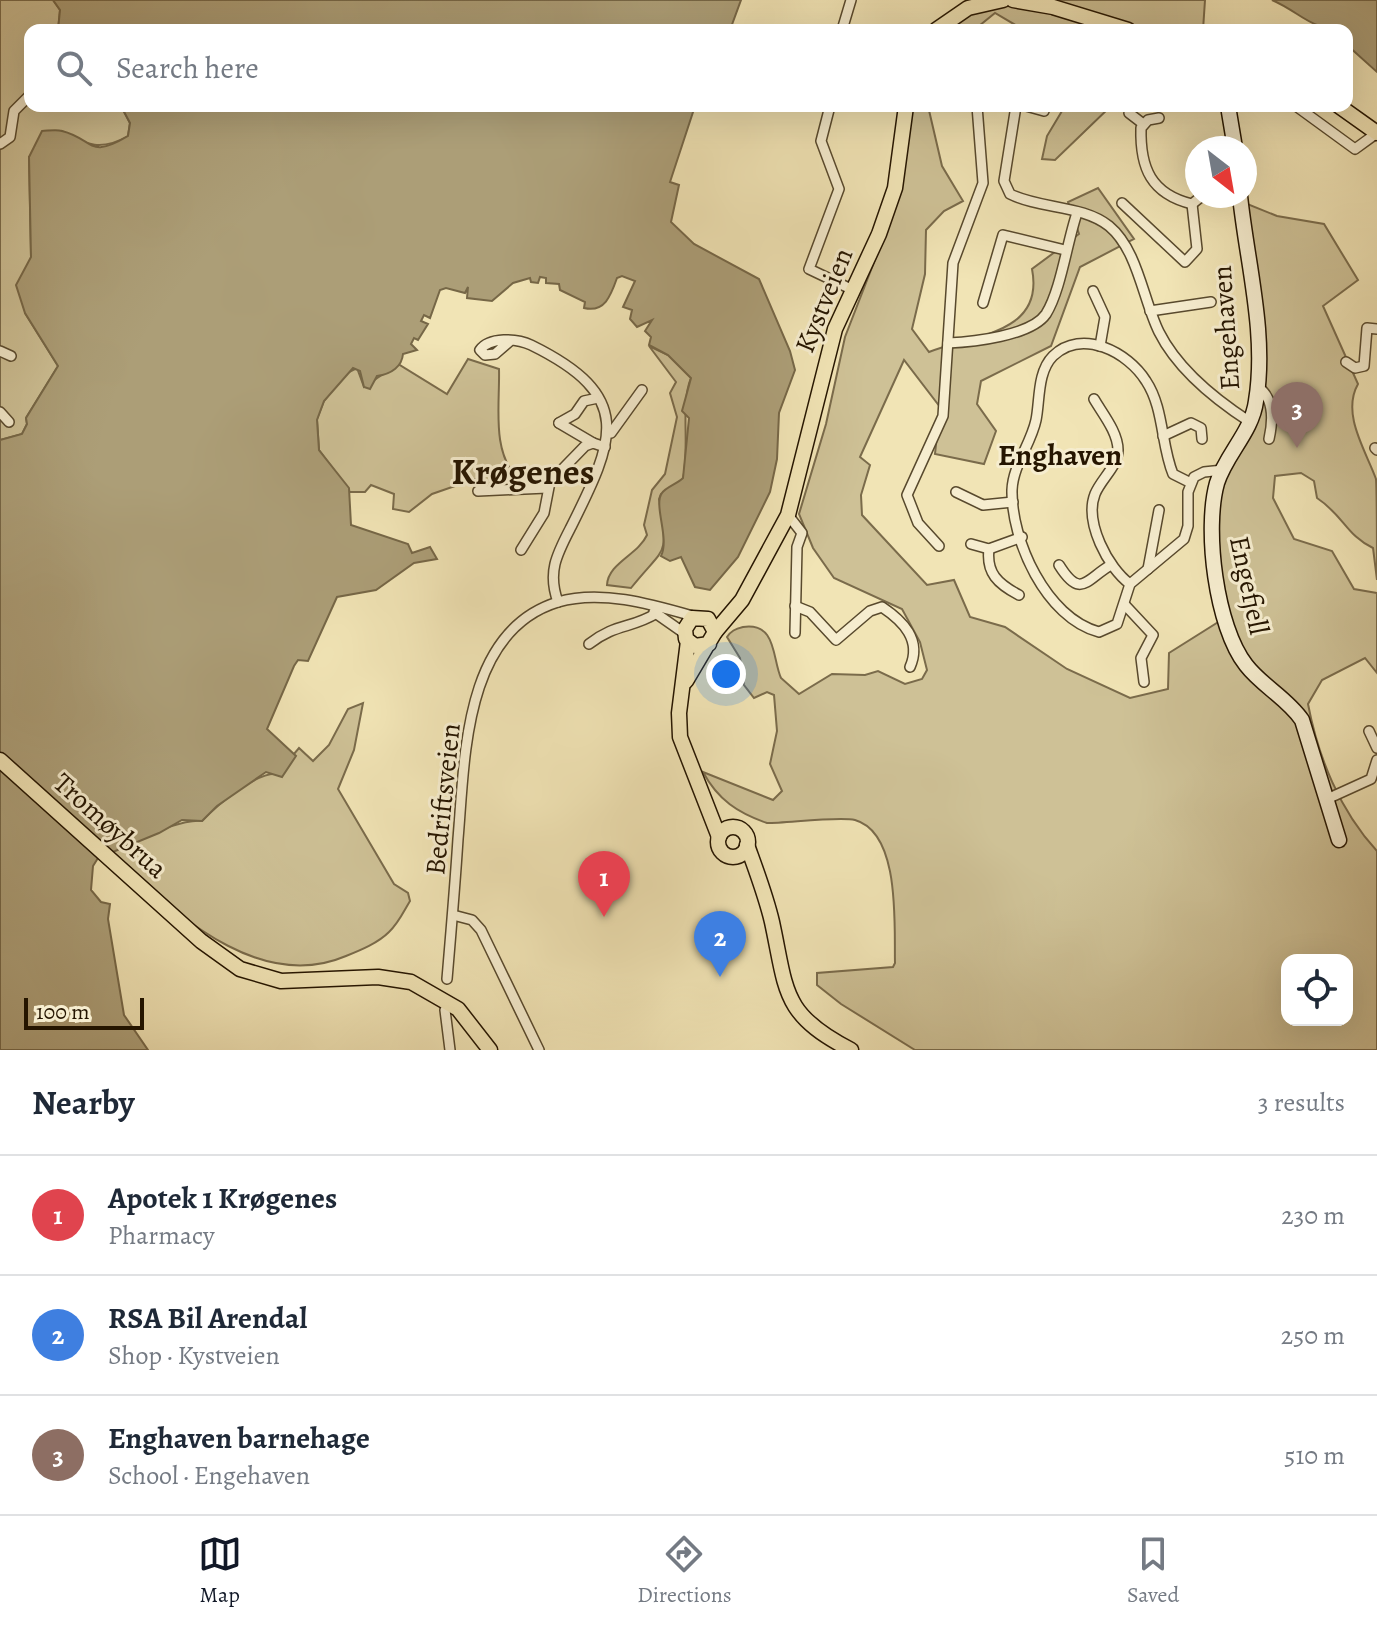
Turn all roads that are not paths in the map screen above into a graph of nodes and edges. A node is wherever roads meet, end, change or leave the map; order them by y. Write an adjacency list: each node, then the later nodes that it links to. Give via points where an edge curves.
1 (851, 0): 4 (street)
2 (1003, 0): 5 (main road, via 968,8)
3 (1013, 0): 6 (main road)
4 (844, 24)
5 (945, 24)
6 (1109, 24)
7 (24, 101): 20 (street, via 14,111 10,137)
8 (828, 112): 27 (street, via 821,141 839,189 809,269)
9 (905, 112): 27 (main road, Kystveien, via 895,188)
10 (977, 112): 34 (street, via 983,183 953,263)
11 (1015, 112): 25 (street, via 1005,187 1016,197)
12 (1229, 112): 19 (street)
13 (1304, 112): 18 (street, via 1355,149)
14 (1346, 112): 18 (main road)
15 (1129, 113): 17 (street)
16 (1159, 118): 17 (street)
17 (1142, 123): 21 (street, via 1146,173 1161,192)
18 (1377, 133)
19 (1233, 136)
20 (0, 144)
21 (1185, 201)
22 (1122, 203): 23 (street, via 1185,262 1197,249)
23 (1192, 208)
24 (1241, 208): 39 (street, Engehaven)
25 (1077, 213): 26 (street); 31 (street, via 1101,221 1117,234)
26 (1065, 250): 30 (street, via 1003,235); 34 (street, via 1051,303 1039,322)
27 (851, 289): 60 (main road, Kystveien, via 826,357)
28 (1093, 291): 35 (street, via 1105,317)
29 (1211, 302): 31 (street)
30 (983, 303)
31 (1150, 311): 45 (street, via 1174,355 1213,395)
32 (1377, 329): 38 (street, via 1367,328 1364,366)
33 (510, 341): 41 (street, via 532,345 561,362)
34 (948, 343): 63 (street, via 943,416 907,495 918,523)
35 (1100, 346): 47 (street, via 1123,356 1145,379); 58 (street, via 1075,344 1048,363 1032,434 1016,473)
36 (0, 351): 37 (street)
37 (11, 356)
38 (1346, 362)
39 (1258, 387): 45 (street, Engehaven); 49 (street, via 1273,416)
40 (642, 390): 46 (street)
41 (598, 398): 46 (street, via 607,409); 50 (street, via 584,401 559,423)
42 (1094, 399): 67 (street, via 1118,448 1093,504)
43 (0, 412): 44 (street)
44 (9, 422)
45 (1250, 422): 52 (street, Engehaven)
46 (609, 435): 51 (street)
47 (1163, 436): 48 (street, via 1191,423 1201,428); 53 (street, via 1173,474)
48 (1202, 439)
49 (1269, 439)
50 (593, 443): 51 (street); 54 (street, via 581,449)
51 (605, 447): 73 (street, via 552,570)
52 (1223, 470): 53 (street, via 1199,474); 57 (street, Engehaven)
53 (1191, 483): 68 (street, via 1184,539)
54 (547, 488): 55 (street); 65 (street, via 544,513)
55 (478, 491)
56 (956, 492): 58 (street, via 983,505)
57 (1215, 495): 92 (street, Engefjell, via 1211,539 1233,645 1250,671 1302,720)
58 (1013, 502): 61 (street)
59 (1159, 510): 68 (street)
60 (788, 515): 70 (main road, Kystveien); 75 (street, Kystveien, via 802,533)
61 (1022, 537): 64 (street); 74 (street, via 1042,591 1075,622 1104,631 1117,624)
62 (971, 544): 64 (street)
63 (939, 546)
64 (989, 549): 71 (street, via 995,579)
65 (521, 550)
66 (1059, 565): 67 (street, via 1077,584 1091,582)
67 (1111, 565): 69 (street)
68 (1148, 569): 69 (street)
69 (1130, 584): 74 (street)
70 (745, 591): 77 (main road, Kystveien); 80 (main road, Kystveien)
71 (1019, 595)
72 (629, 601): 73 (street, Bedriftsveien, via 588,597); 76 (street, Bedriftsveien); 77 (street, Bedriftsveien)
73 (558, 602): 99 (street, Bedriftsveien, via 518,625 483,677 467,741)
74 (1125, 605): 84 (street, via 1153,635 1141,658)
75 (795, 606): 78 (street, Kystveien); 82 (street, via 814,615 836,640 882,607 911,635 915,649)
76 (657, 613): 79 (street, Bedriftsveien); 81 (street, via 641,624 612,628)
77 (700, 617): 79 (main road, via 688,621); 80 (main road)
78 (795, 633)
79 (686, 637): 80 (main road, via 700,647); 83 (main road, Kystveien)
80 (712, 638): 83 (main road, Kystveien)
81 (589, 644)
82 (910, 667)
83 (685, 681): 91 (main road, Kystveien, via 680,737)
84 (1144, 682)
85 (1369, 731): 86 (street)
86 (1377, 748)
87 (0, 760): 103 (main road, Tromøybrua, via 228,962 258,976 294,982 378,977 424,987 462,1012)
88 (1377, 760): 89 (street)
89 (1371, 779): 90 (street); 92 (street)
90 (1377, 788)
91 (702, 791): 93 (main road, Kystveien); 94 (main road, Kystveien)
92 (1327, 799): 95 (street, Engefjell)
93 (734, 827): 94 (main road); 96 (main road, via 746,834)
94 (719, 837): 97 (main road, via 720,849)
95 (1339, 840)
96 (747, 845): 97 (main road); 98 (main road)
97 (732, 856): 98 (main road)
98 (757, 880): 105 (main road, via 791,1001 816,1030)
99 (453, 915): 100 (street, Bedriftsveien); 104 (street, Bedriftsveien, via 472,920 481,930)
100 (447, 979)
101 (445, 1010): 102 (street)
102 (450, 1050)
103 (490, 1050)
104 (539, 1050)
105 (851, 1050)

